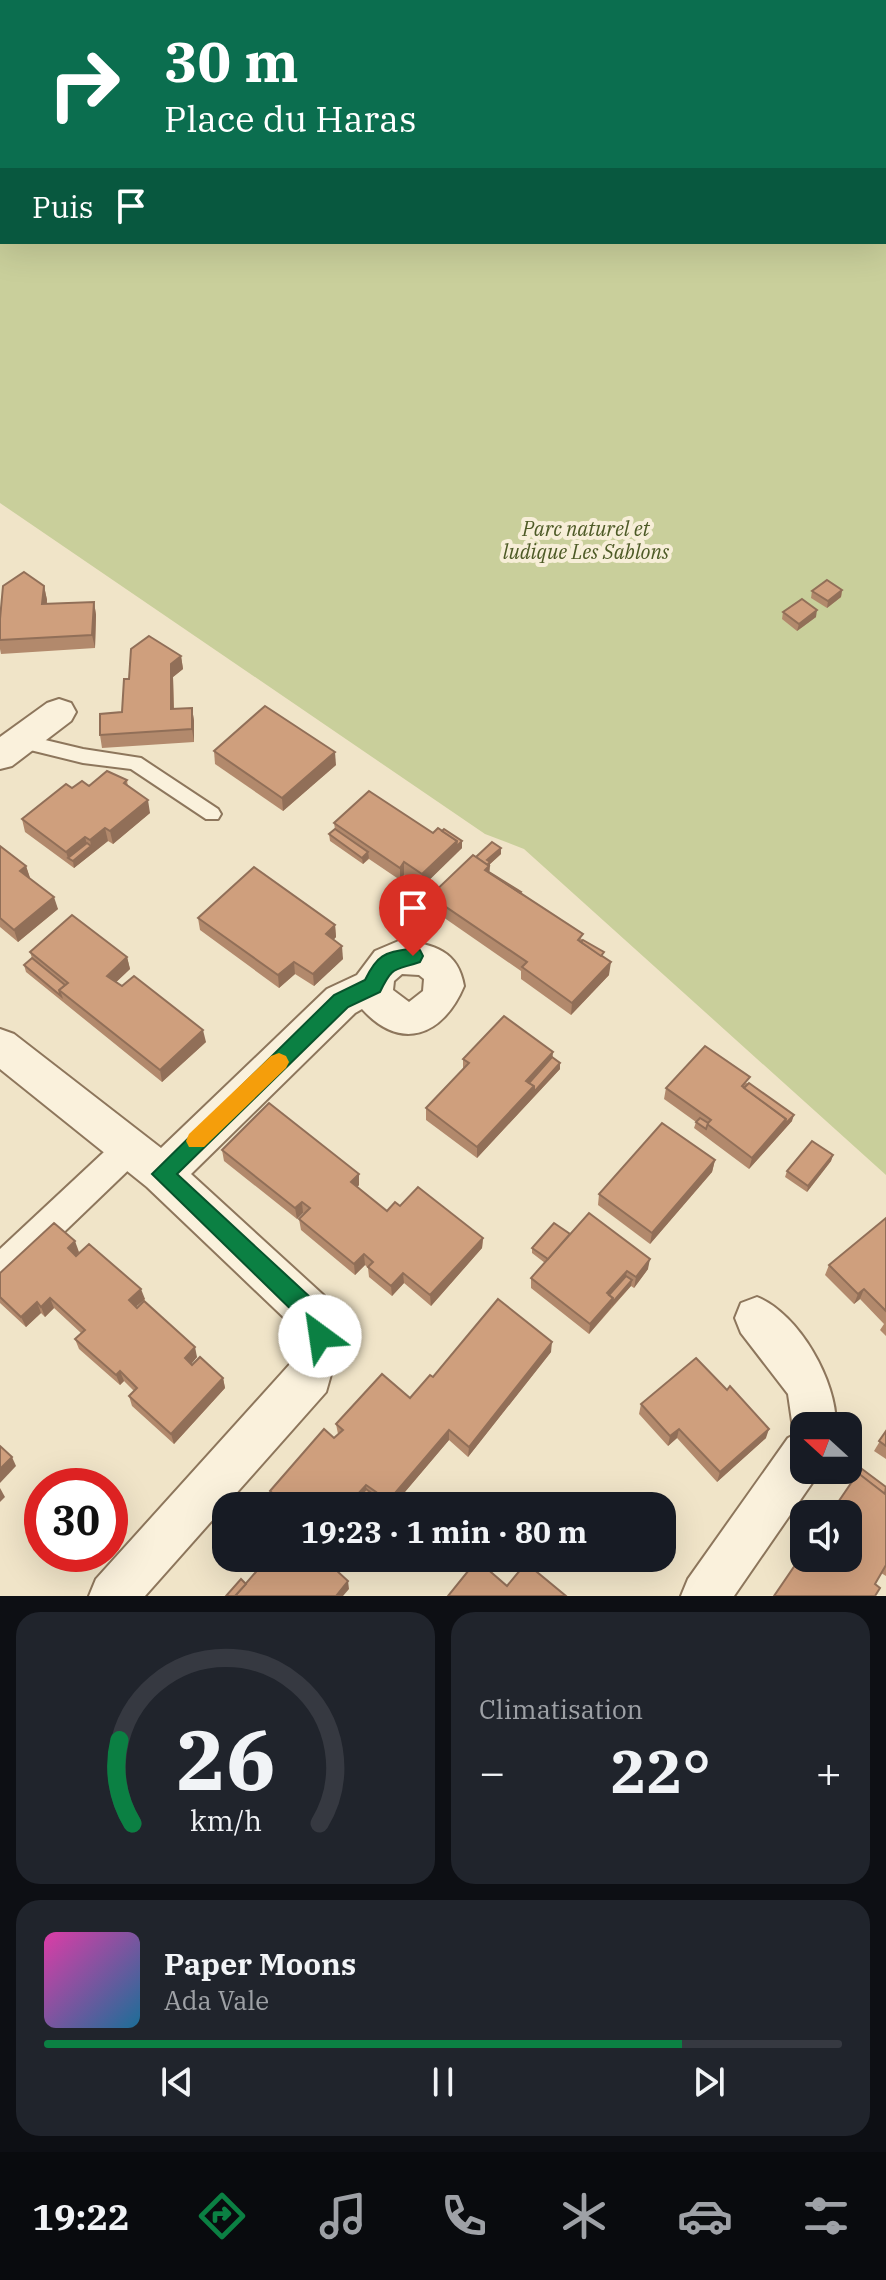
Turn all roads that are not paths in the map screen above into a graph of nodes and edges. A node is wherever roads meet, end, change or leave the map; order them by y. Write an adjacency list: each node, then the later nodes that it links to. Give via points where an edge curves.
1 (59, 712): 2 (street)
2 (10, 748): 3 (lane, via 135,763)
3 (212, 814)
4 (373, 986): 6 (street, via 341,1001)
5 (0, 1046): 6 (street)
6 (146, 1161): 7 (street); 11 (street, via 316,1318 320,1336 310,1376)
7 (0, 1271)
8 (757, 1318): 9 (street, via 803,1375)
9 (813, 1412)
10 (790, 1474): 12 (street)
11 (113, 1596)
12 (705, 1596)

